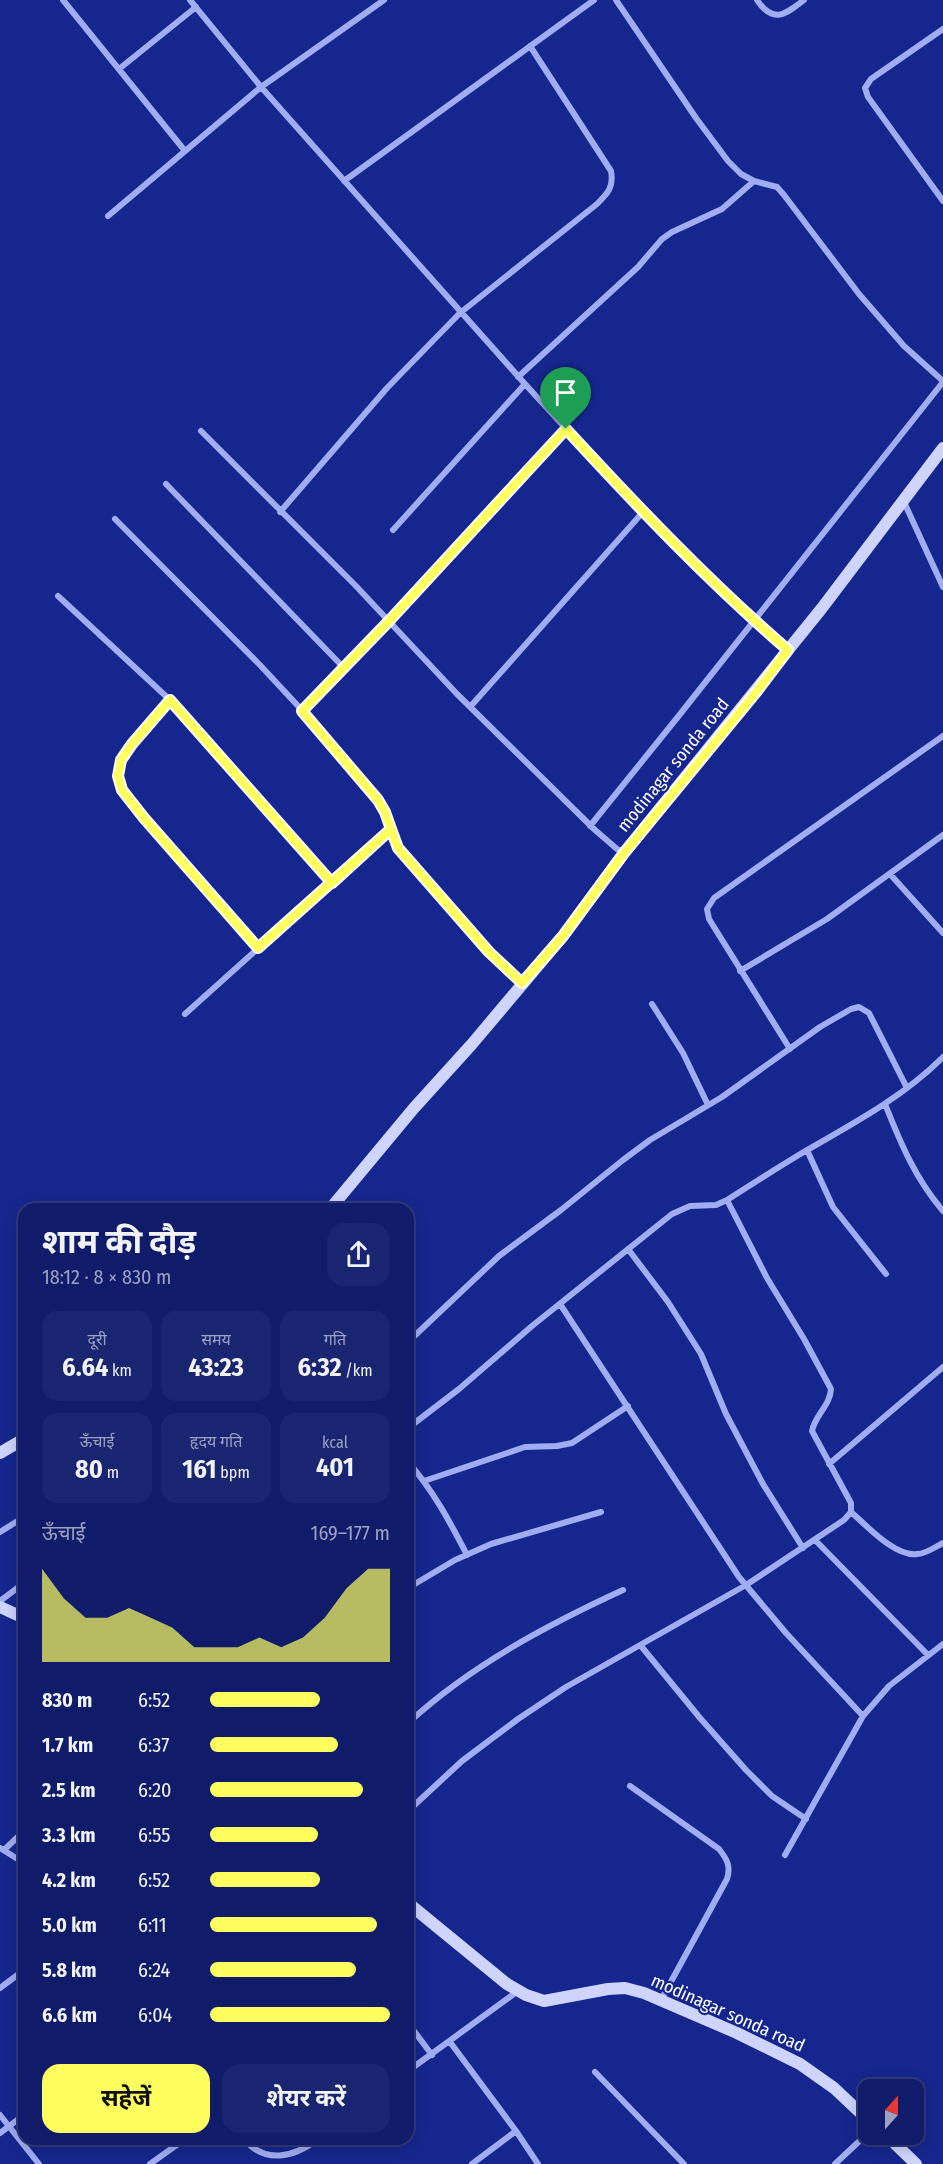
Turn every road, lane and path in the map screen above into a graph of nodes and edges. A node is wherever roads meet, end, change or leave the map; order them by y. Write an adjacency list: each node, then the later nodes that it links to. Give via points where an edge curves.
1 (63, 0): 11 (street)
2 (190, 0): 8 (street)
3 (384, 0): 12 (street)
4 (594, 0): 10 (street)
5 (616, 0): 15 (street, via 728,161)
6 (757, 0): 7 (street, via 772,15 783,15)
7 (804, 0)
8 (196, 7): 11 (street); 12 (street)
9 (943, 29): 16 (street, via 871,79 865,88)
10 (530, 46): 14 (street); 18 (street, via 611,171 613,180 610,190 597,204)
11 (119, 69): 13 (street)
12 (261, 87): 13 (street); 14 (street)
13 (185, 151): 17 (street)
14 (344, 181): 18 (street)
15 (754, 181): 19 (street, via 722,209 662,239 639,267); 20 (street, via 777,187 859,294 904,346)
16 (943, 201)
17 (108, 216)
18 (460, 313): 19 (street); 27 (street, via 387,388)
19 (518, 377): 21 (street)
20 (943, 381): 33 (street)
21 (525, 384): 22 (street); 30 (street)
22 (566, 429): 28 (street); 34 (street)
23 (201, 431): 27 (street)
24 (943, 448): 26 (street, modinagar sonda road)
25 (166, 484): 36 (street)
26 (904, 502): 31 (street); 35 (street, modinagar sonda road)
27 (280, 512): 34 (street)
28 (644, 512): 33 (street); 38 (street)
29 (115, 519): 39 (street)
30 (393, 530)
31 (943, 587)
32 (58, 596): 37 (street)
33 (753, 619): 35 (street); 41 (street)
34 (389, 621): 36 (street); 38 (street)
35 (788, 650): 44 (street, modinagar sonda road)
36 (344, 668): 39 (street)
37 (170, 700): 46 (street); 48 (street, via 121,760 118,776 122,790)
38 (470, 707): 41 (street)
39 (302, 711): 42 (street, via 378,800)
40 (943, 736): 49 (street, via 714,898 707,909 709,919)
41 (592, 828): 44 (street)
42 (391, 829): 46 (street); 50 (street, via 398,848 489,952)
43 (943, 836): 45 (street)
44 (621, 851): 50 (street, modinagar sonda road, via 570,927)
45 (890, 874): 47 (street); 49 (street, via 827,919)
46 (332, 883): 48 (street)
47 (943, 933)
48 (258, 948): 52 (street)
49 (740, 971): 53 (street)
50 (522, 983): 60 (street, modinagar sonda road)
51 (652, 1004): 57 (street, via 683,1053)
52 (185, 1014)
53 (790, 1048): 55 (street, via 859,1007 875,1023); 57 (street)
54 (943, 1057): 55 (street)
55 (907, 1088): 56 (street)
56 (885, 1104): 58 (street); 61 (street, via 909,1163)
57 (708, 1105): 65 (street, via 650,1140 519,1240)
58 (807, 1150): 59 (street); 63 (street, via 833,1207)
59 (728, 1200): 62 (street, via 716,1205 690,1206 672,1214); 71 (street, via 831,1389 812,1431)
60 (335, 1203)
61 (943, 1211)
62 (628, 1249): 64 (street); 80 (street, via 701,1353 726,1414 762,1484)
63 (886, 1274)
64 (560, 1304): 67 (street); 68 (street)
65 (414, 1336)
66 (943, 1367): 71 (street)
67 (628, 1406): 73 (street, via 572,1443 525,1447); 83 (street)
68 (414, 1423)
69 (18, 1442): 70 (street)
70 (0, 1453)
71 (829, 1464): 75 (street, via 851,1503)
72 (414, 1469): 73 (street)
73 (424, 1480): 81 (street)
74 (601, 1512): 81 (street, via 491,1544)
75 (851, 1512): 78 (street); 79 (street, via 896,1550 920,1554)
76 (18, 1521): 77 (street)
77 (0, 1533)
78 (815, 1540): 80 (street); 91 (street)
79 (943, 1543)
80 (803, 1548): 83 (street)
81 (467, 1555): 82 (street)
82 (414, 1585)
83 (746, 1585): 90 (street); 92 (street)
84 (18, 1588): 86 (street)
85 (623, 1590): 93 (street, via 480,1667)
86 (0, 1601)
87 (0, 1607): 88 (street)
88 (18, 1615)
89 (943, 1644): 91 (street)
90 (641, 1646): 95 (street, via 518,1719 462,1761); 96 (street, via 746,1770 772,1796)
91 (928, 1655): 92 (street, via 889,1686)
92 (863, 1716): 96 (street)
93 (414, 1718)
94 (630, 1786): 105 (street, via 719,1849 729,1871)
95 (414, 1805)
96 (806, 1819): 99 (street)
97 (18, 1836): 98 (street)
98 (2, 1849): 100 (street)
99 (785, 1855)
100 (18, 1859)
101 (414, 1908): 104 (street, modinagar sonda road)
102 (18, 1974): 103 (street)
103 (0, 1988)
104 (519, 1991): 105 (street, modinagar sonda road, via 544,2001 625,1988); 107 (street)
105 (661, 2000): 111 (street, modinagar sonda road, via 800,2064)
106 (414, 2031): 108 (street)
107 (450, 2042): 108 (street); 115 (street)
108 (432, 2055): 109 (street)
109 (414, 2068)
110 (595, 2072): 128 (street)
111 (858, 2111)
112 (0, 2115): 114 (street)
113 (18, 2119): 114 (street)
114 (9, 2126): 116 (street); 117 (street)
115 (516, 2131): 126 (street); 127 (street)
116 (0, 2133)
117 (18, 2137)
118 (858, 2142): 129 (street)
119 (24, 2145): 124 (street)
120 (177, 2145): 125 (street)
121 (248, 2145): 122 (street, via 274,2160 288,2159)
122 (309, 2145)
123 (896, 2145): 130 (street)
124 (39, 2164)
125 (150, 2164)
126 (472, 2164)
127 (538, 2164)
128 (684, 2164)
129 (835, 2164)
130 (916, 2164)

